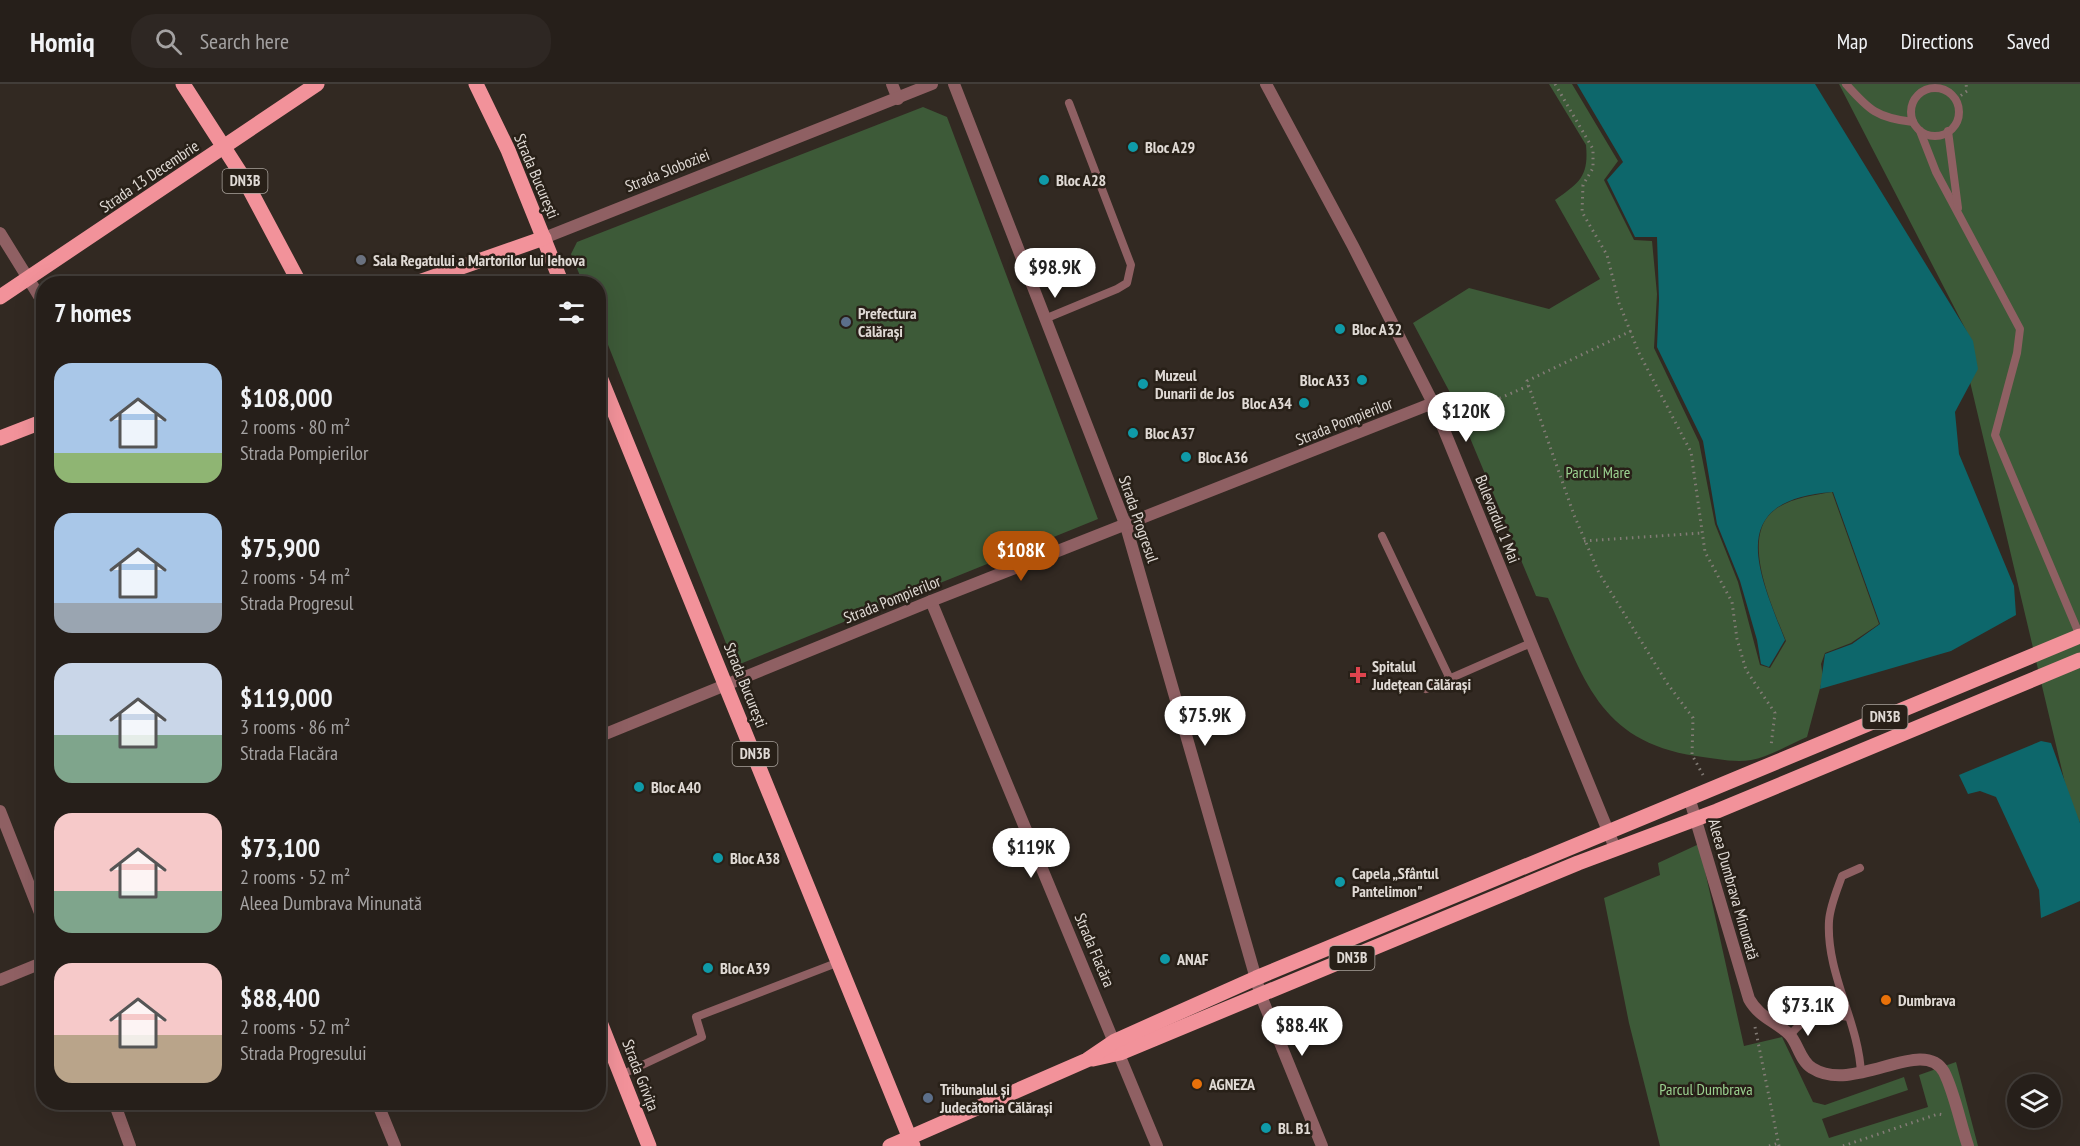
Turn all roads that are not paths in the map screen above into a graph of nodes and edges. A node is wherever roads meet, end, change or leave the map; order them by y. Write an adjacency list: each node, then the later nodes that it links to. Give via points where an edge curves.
1 (183, 84): 14 (main road, DN3B)
2 (317, 84): 14 (main road, Strada 13 Decembrie)
3 (476, 84): 17 (main road, Strada București)
4 (892, 84): 9 (street)
5 (932, 84): 9 (street, Strada Sloboziei)
6 (954, 84): 24 (street, Strada Progresul)
7 (1266, 84): 26 (street, Bulevardul 1 Mai)
8 (1846, 84): 11 (lane, via 1878,115)
9 (898, 99): 17 (street, Strada Sloboziei)
10 (1070, 103): 24 (lane, via 1131,265 1127,284)
11 (1912, 122): 12 (lane); 13 (lane, via 1912,101 1921,91 1933,87 1946,90 1956,99 1959,111 1956,124)
12 (1920, 131): 13 (lane, via 1934,136); 15 (lane, via 1926,151)
13 (1948, 131): 15 (lane)
14 (224, 147): 18 (main road, DN3B); 21 (main road, Strada 13 Decembrie)
15 (1958, 212): 32 (lane, via 2020,329 2018,353 1995,435)
16 (0, 233): 21 (street)
17 (544, 238): 19 (main road, Strada Sloboziei); 20 (main road, Strada București)
18 (296, 276)
19 (436, 276)
20 (559, 276)
21 (29, 278): 22 (street); 23 (main road, Strada 13 Decembrie)
22 (36, 290)
23 (0, 297)
24 (1047, 318): 29 (street, Strada Progresul)
25 (606, 392): 36 (main road, Strada București / DN3B)
26 (1433, 403): 29 (street, Strada Pompierilor); 33 (street, Bulevardul 1 Mai)
27 (36, 425): 28 (main road)
28 (0, 438)
29 (1126, 526): 31 (street, Strada Pompierilor); 48 (street, Strada Progresul)
30 (1382, 536): 35 (lane)
31 (931, 601): 36 (street, Strada Pompierilor); 54 (street, Strada Flacăra)
32 (2080, 636): 39 (main road, DN3B)
33 (1531, 643): 35 (lane); 42 (street, Bulevardul 1 Mai)
34 (2080, 660): 41 (main road, DN3B)
35 (1450, 679): 37 (lane)
36 (726, 684): 38 (street, Strada Pompierilor); 46 (main road, Strada București / DN3B)
37 (1426, 689)
38 (606, 734)
39 (1689, 797): 41 (street, Aleea Dumbrava Minunată); 42 (main road, DN3B)
40 (0, 811): 45 (street)
41 (1697, 818): 43 (main road, DN3B); 52 (street, Aleea Dumbrava Minunată, via 1749,999 1756,1011)
42 (1608, 830): 43 (street, Bulevardul 1 Mai); 48 (main road, DN3B)
43 (1615, 848): 50 (main road, DN3B)
44 (1860, 868): 51 (lane, via 1842,876 1829,920 1831,950)
45 (36, 903)
46 (839, 962): 56 (lane, via 696,1017 702,1037); 59 (main road, Strada București / DN3B)
47 (36, 965): 49 (street)
48 (1256, 978): 50 (street, Strada Progresul); 54 (main road, DN3B)
49 (0, 980)
50 (1261, 996): 54 (main road, DN3B); 65 (street, Strada Progresul)
51 (1848, 1017): 52 (lane, via 1820,1013 1808,1017); 55 (lane, via 1860,1049)
52 (1790, 1035): 55 (street, Aleea Dumbrava Minunată, via 1810,1067 1828,1076)
53 (606, 1037): 56 (main road, Strada Grivița)
54 (1118, 1047): 59 (main road, DN3B); 64 (street, Strada Flacăra)
55 (1861, 1074): 66 (street, Aleea Dumbrava Minunată, via 1918,1058 1930,1059 1944,1072)
56 (621, 1075): 62 (main road, Strada Grivița)
57 (117, 1110): 60 (street)
58 (380, 1110): 61 (street)
59 (911, 1142): 63 (main road, DN3B)
60 (130, 1146)
61 (395, 1146)
62 (649, 1146)
63 (890, 1146)
64 (1157, 1146)
65 (1322, 1146)
66 (1968, 1146)

